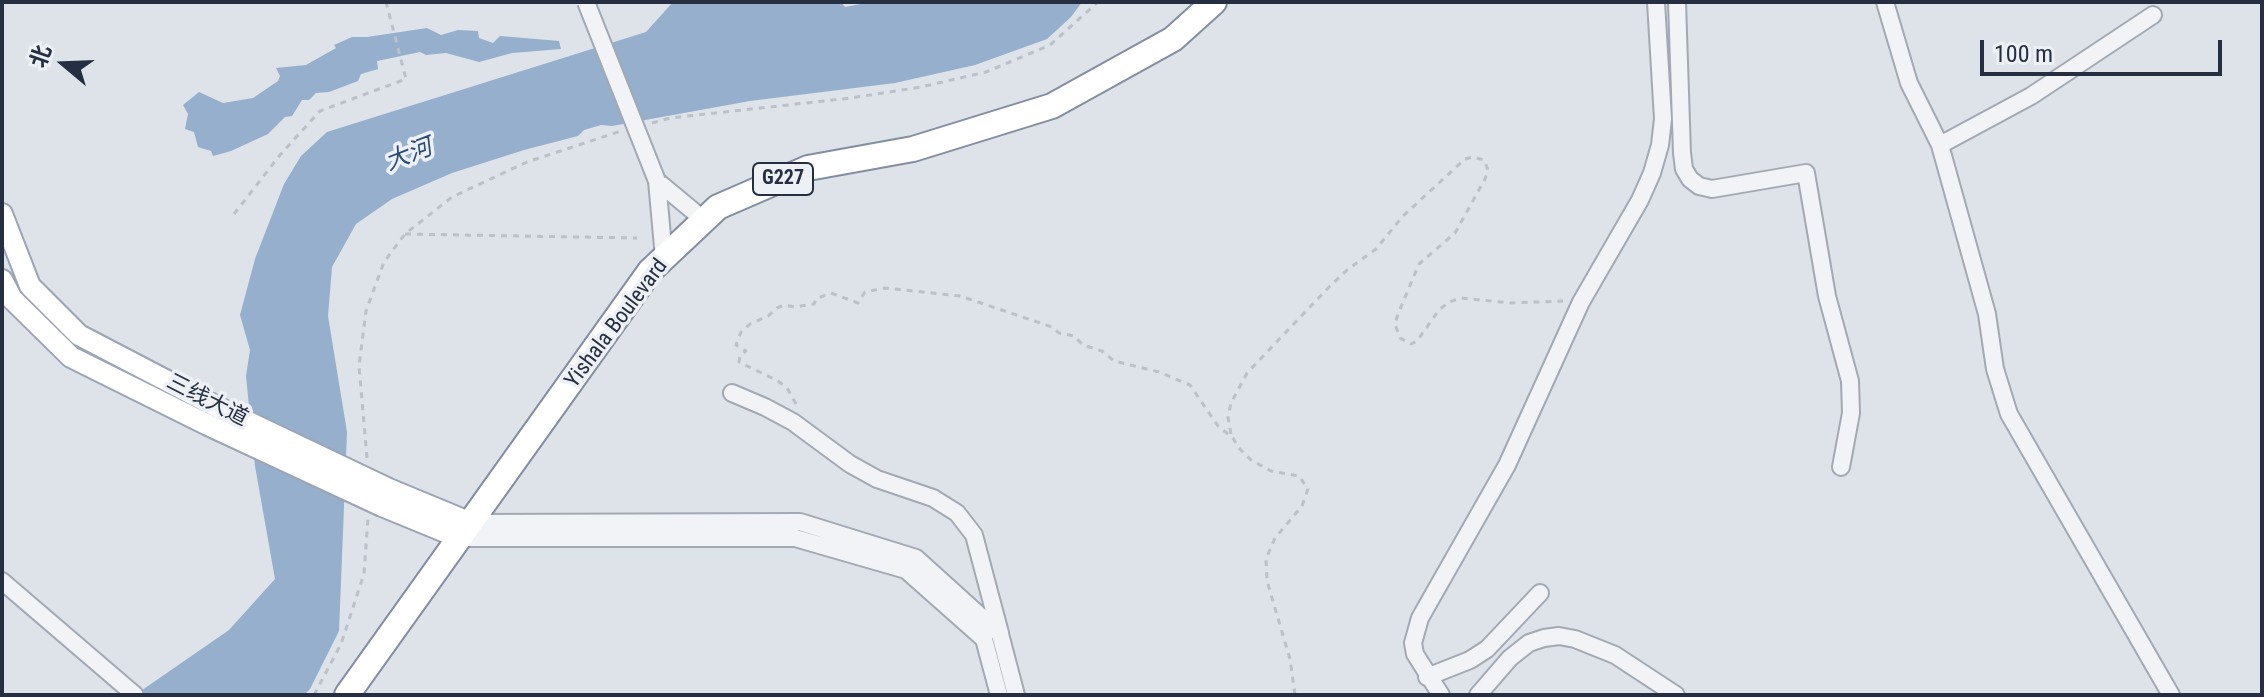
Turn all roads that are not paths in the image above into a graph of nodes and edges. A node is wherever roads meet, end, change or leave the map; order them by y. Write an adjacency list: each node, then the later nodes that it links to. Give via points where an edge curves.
1 (586, 2): 8 (street, bridge)
2 (1214, 2): 10 (highway, Yishala Boulevard / G227, via 1173,39 1052,106 913,149 808,168 718,207)
3 (1656, 2): 20 (street, via 1663,119 1652,173 1581,302 1507,465 1420,618 1413,643)
4 (1677, 2): 15 (street, via 1682,153 1690,179 1712,189 1806,173 1827,296 1850,381 1851,413)
5 (1885, 2): 7 (street, via 1909,83)
6 (2153, 15): 7 (street, via 2031,96)
7 (1940, 145): 28 (street, via 2009,414)
8 (657, 181): 10 (street); 11 (street)
9 (2, 214): 14 (main road, 三线大道, via 30,286 79,335)
10 (704, 220): 11 (highway, Yishala Boulevard / G227)
11 (664, 258): 16 (highway, Yishala Boulevard / G227)
12 (2, 280): 14 (main road, 三线大道, via 12,299 71,357)
13 (732, 393): 19 (street, via 793,422 877,479 933,498 957,513 974,535)
14 (213, 416): 16 (main road, 三线大道, bridge, via 380,500)
15 (1841, 467)
16 (466, 531): 19 (street, via 800,522 916,558); 22 (highway, Yishala Boulevard / G227); 23 (street, via 795,538 906,570 984,639)
17 (2, 581): 21 (street)
18 (1540, 593): 20 (street, via 1487,649)
19 (1000, 634): 24 (street)
20 (1427, 677): 25 (street)
21 (135, 695)
22 (347, 695)
23 (999, 695)
24 (1016, 695)
25 (1441, 695)
26 (1478, 695): 27 (street, via 1529,643 1559,636 1615,655)
27 (1676, 695)
28 (2171, 695)

